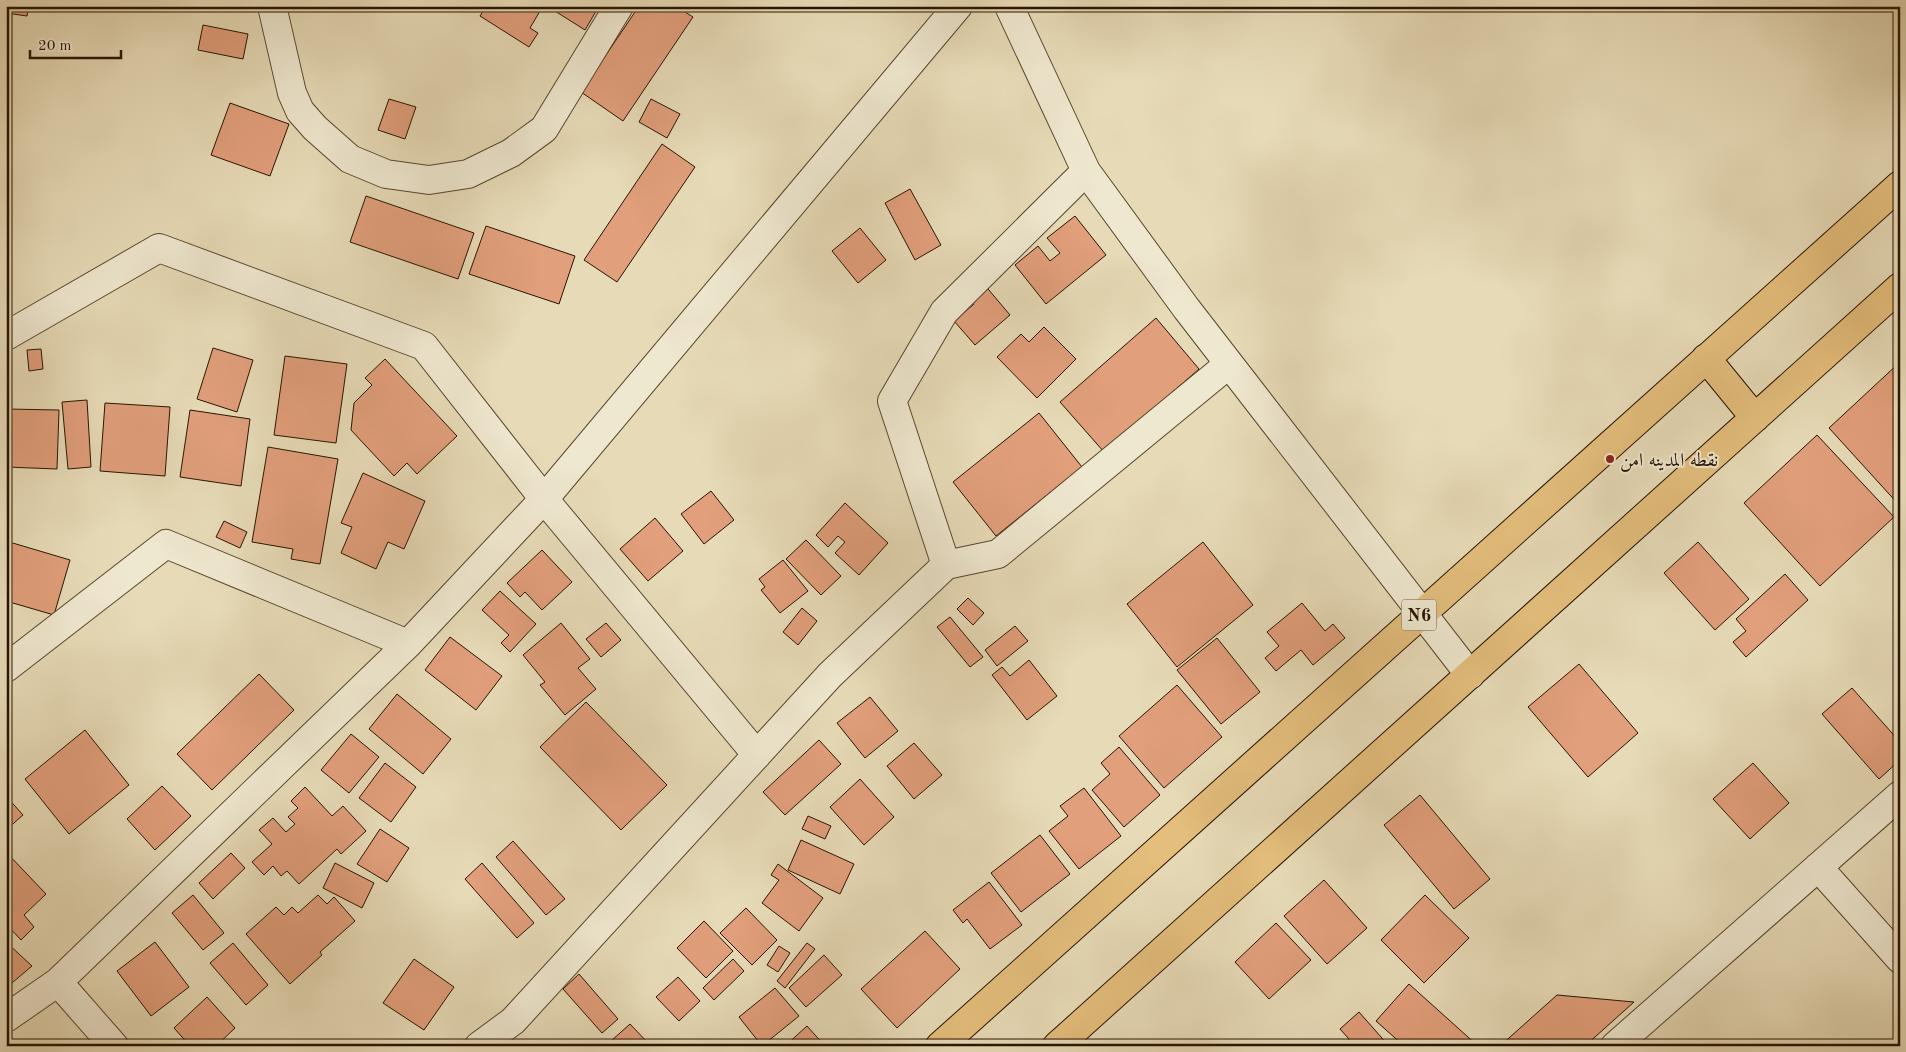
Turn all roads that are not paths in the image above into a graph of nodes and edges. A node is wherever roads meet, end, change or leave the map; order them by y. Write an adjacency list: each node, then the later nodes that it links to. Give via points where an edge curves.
1 (272, 6): 2 (street, via 292,92 300,111 315,128 350,159 386,174 429,180 468,174 512,153 544,129)
2 (619, 6)
3 (958, 6): 12 (street)
4 (1009, 6): 5 (street)
5 (1086, 171): 10 (street); 13 (street, via 944,312 892,401)
6 (1900, 185): 9 (main road, N6)
7 (1900, 287): 11 (main road)
8 (6, 336): 12 (street, via 159,248 424,346)
9 (1706, 358): 11 (main road); 14 (main road, N6)
10 (1229, 364): 13 (street, via 998,554); 14 (street)
11 (1755, 418): 17 (main road)
12 (544, 500): 15 (street); 18 (street)
13 (946, 566): 18 (street, via 830,675)
14 (1421, 613): 17 (street); 26 (main road, N6)
15 (408, 644): 16 (street, via 166,544); 22 (street)
16 (6, 668)
17 (1470, 675): 27 (main road)
18 (757, 755): 25 (street, via 513,1021)
19 (1900, 795): 20 (street)
20 (1818, 867): 21 (street); 28 (street)
21 (1900, 959)
22 (58, 982): 23 (street); 24 (street)
23 (6, 1018)
24 (114, 1046)
25 (479, 1046)
26 (940, 1046)
27 (1057, 1046)
28 (1615, 1046)

